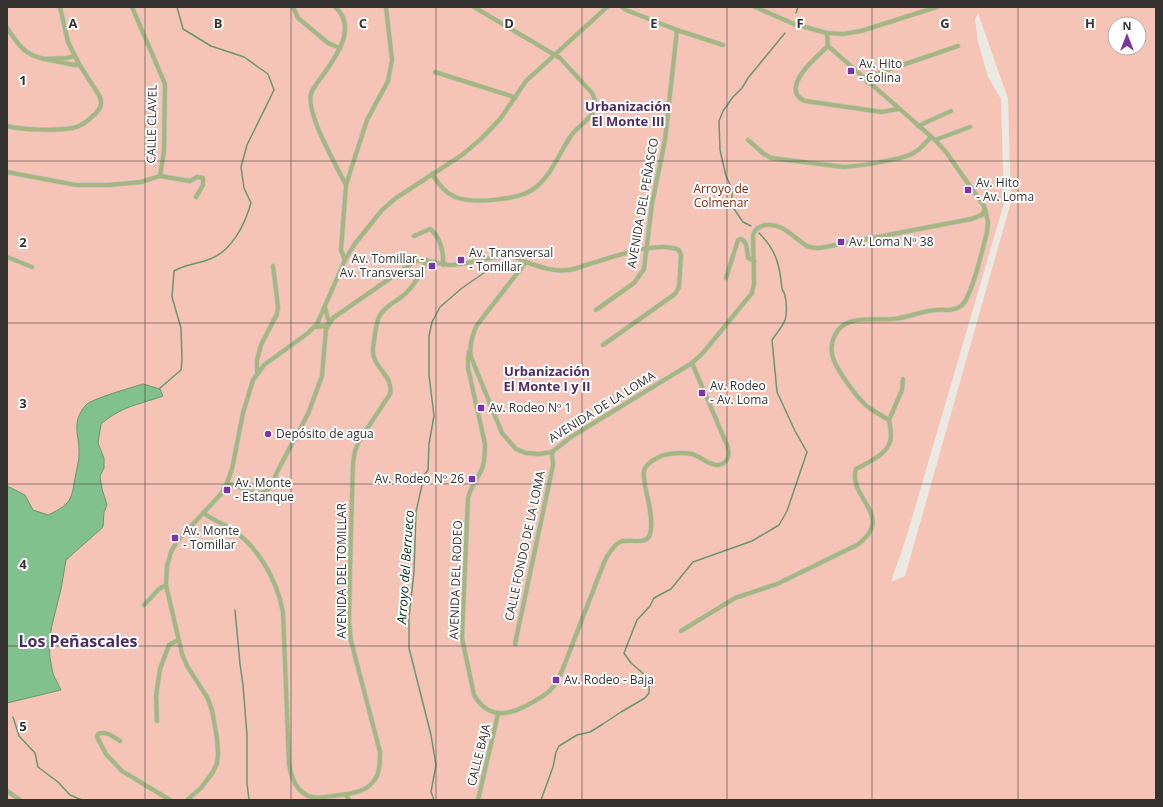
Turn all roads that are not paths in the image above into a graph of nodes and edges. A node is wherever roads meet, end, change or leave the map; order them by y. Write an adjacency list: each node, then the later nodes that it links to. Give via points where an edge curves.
1 (60, 7): 19 (street, via 68,42)
2 (132, 7): 34 (street, CALLE CLAVEL, via 165,84 164,151)
3 (293, 7): 17 (street, via 298,18 328,43)
4 (335, 7): 17 (street, via 342,14 345,27)
5 (386, 7): 35 (street, via 392,60 388,81 367,120)
6 (474, 7): 18 (street)
7 (607, 7): 18 (street)
8 (622, 7): 12 (street)
9 (755, 7): 13 (street, via 794,24)
10 (937, 7): 13 (street, via 850,34)
11 (7, 28): 20 (street, via 21,49 32,56)
12 (677, 30): 14 (street); 41 (street, AVENIDA DEL PEÑASCO, via 665,140 652,204)
13 (828, 33): 15 (street)
14 (723, 45)
15 (828, 46): 23 (street); 25 (street, via 799,78 796,86 798,97 805,101 882,112)
16 (958, 46): 23 (street, via 879,73)
17 (340, 48): 35 (street, via 315,86 311,94 311,105 315,122)
18 (554, 55): 24 (street, via 526,81); 33 (street, via 560,58 592,93 595,106 594,112 573,133 542,182 523,194 499,199 473,200 458,198 448,192)
19 (75, 56): 20 (street); 21 (street)
20 (44, 59): 21 (street)
21 (79, 64): 27 (street, via 102,100 101,106 91,118 72,128 34,129)
22 (435, 72): 24 (street)
23 (867, 82): 25 (street)
24 (514, 98): 33 (street, via 501,118 482,138 462,155)
25 (898, 109): 28 (street)
26 (951, 111): 28 (street)
27 (7, 126)
28 (918, 126): 30 (street)
29 (970, 127): 30 (street)
30 (933, 139): 31 (street, via 912,154 854,166 771,158); 37 (street, via 946,152)
31 (748, 140)
32 (7, 172): 34 (street, CALLE CLAVEL, via 76,185 141,182)
33 (432, 174): 43 (street, via 382,210)
34 (160, 176): 36 (street, CALLE CLAVEL, via 190,181 197,177 202,178 203,185)
35 (346, 185): 43 (street, via 341,250)
36 (196, 196)
37 (984, 206): 38 (street); 39 (street)
38 (980, 216): 39 (street); 45 (street, AVENIDA DE LA LOMA, via 820,248 808,246 778,227 762,226 755,230 753,235)
39 (988, 220): 69 (street, via 987,232 969,294 962,306 894,319 856,320 846,323 834,337 831,346 835,365 868,407)
40 (414, 236): 47 (street, via 430,229 434,232 440,243)
41 (647, 249): 46 (street, via 635,250 570,270 554,271); 52 (street, AVENIDA DEL PEÑASCO, via 641,275 624,292); 60 (street, via 670,248 680,252 679,287 675,294)
42 (7, 257): 49 (street)
43 (345, 260): 51 (street)
44 (427, 260): 47 (street); 54 (street, via 415,261); 82 (street, AVENIDA DEL TOMILLAR, via 412,287 387,308 378,321 373,357 389,379 390,394 360,441 353,463 350,641 380,752 380,769 372,784 360,791)
45 (754, 261): 50 (street, AVENIDA DE LA LOMA, via 748,258 744,240 738,240); 63 (street, AVENIDA DE LA LOMA, via 752,293)
46 (526, 262): 47 (street, via 506,255); 61 (street, via 477,325)
47 (443, 265)
48 (273, 266): 62 (street, via 277,314 261,346)
49 (32, 267)
50 (726, 278)
51 (325, 307): 53 (street); 55 (street)
52 (596, 310)
53 (326, 316): 54 (street); 55 (street); 56 (street)
54 (333, 318): 56 (street)
55 (320, 319): 57 (street); 58 (street)
56 (329, 323): 57 (street); 59 (street)
57 (322, 325): 58 (street); 59 (street)
58 (314, 328): 64 (street)
59 (326, 329): 71 (street, via 322,376 308,414 272,486 263,493 251,492)
60 (603, 345)
61 (470, 350): 65 (street, AVENIDA DE LA LOMA); 67 (street, AVENIDA DEL RODEO)
62 (258, 360): 64 (street); 66 (street)
63 (692, 363): 70 (street, AVENIDA DE LA LOMA); 78 (street, via 727,445 727,459 718,465 693,454 682,453 659,457 648,465 644,470 644,476 651,512 649,538 644,541 620,542 614,546 605,560 553,688 514,711)
64 (264, 365): 66 (street)
65 (475, 366): 67 (street); 70 (street, AVENIDA DE LA LOMA, via 495,419 509,442 526,453)
66 (257, 373): 71 (street, via 249,391)
67 (470, 375): 78 (street, AVENIDA DEL RODEO, via 485,444 485,456 468,498 462,638 474,695 484,707)
68 (903, 379): 69 (street, via 902,390)
69 (889, 420): 75 (street, via 892,437 889,445 884,452 856,470 854,477 873,520 866,538 857,545 777,584 734,598)
70 (552, 452): 77 (street, CALLE FONDO DE LA LOMA, via 553,465)
71 (227, 483): 72 (street)
72 (204, 513): 73 (street, via 178,540 171,552); 82 (street, AVENIDA DEL TOMILLAR, via 232,529 254,550 270,574 280,596 283,612 288,764 293,780 302,792 310,797)
73 (166, 585): 74 (street); 76 (street)
74 (144, 605)
75 (681, 631)
76 (178, 640): 79 (street, via 169,645 160,669 156,696); 85 (street, via 187,666 207,697 217,738 218,759 213,772 201,788)
77 (515, 644)
78 (498, 714): 87 (street, CALLE BAJA)
79 (157, 721)
80 (120, 741): 84 (street, via 108,733 102,732 97,737 106,754 122,771)
81 (7, 791): 83 (street)
82 (346, 794): 86 (street)
83 (20, 800)
84 (170, 800)
85 (187, 800)
86 (349, 800)
87 (478, 800)

